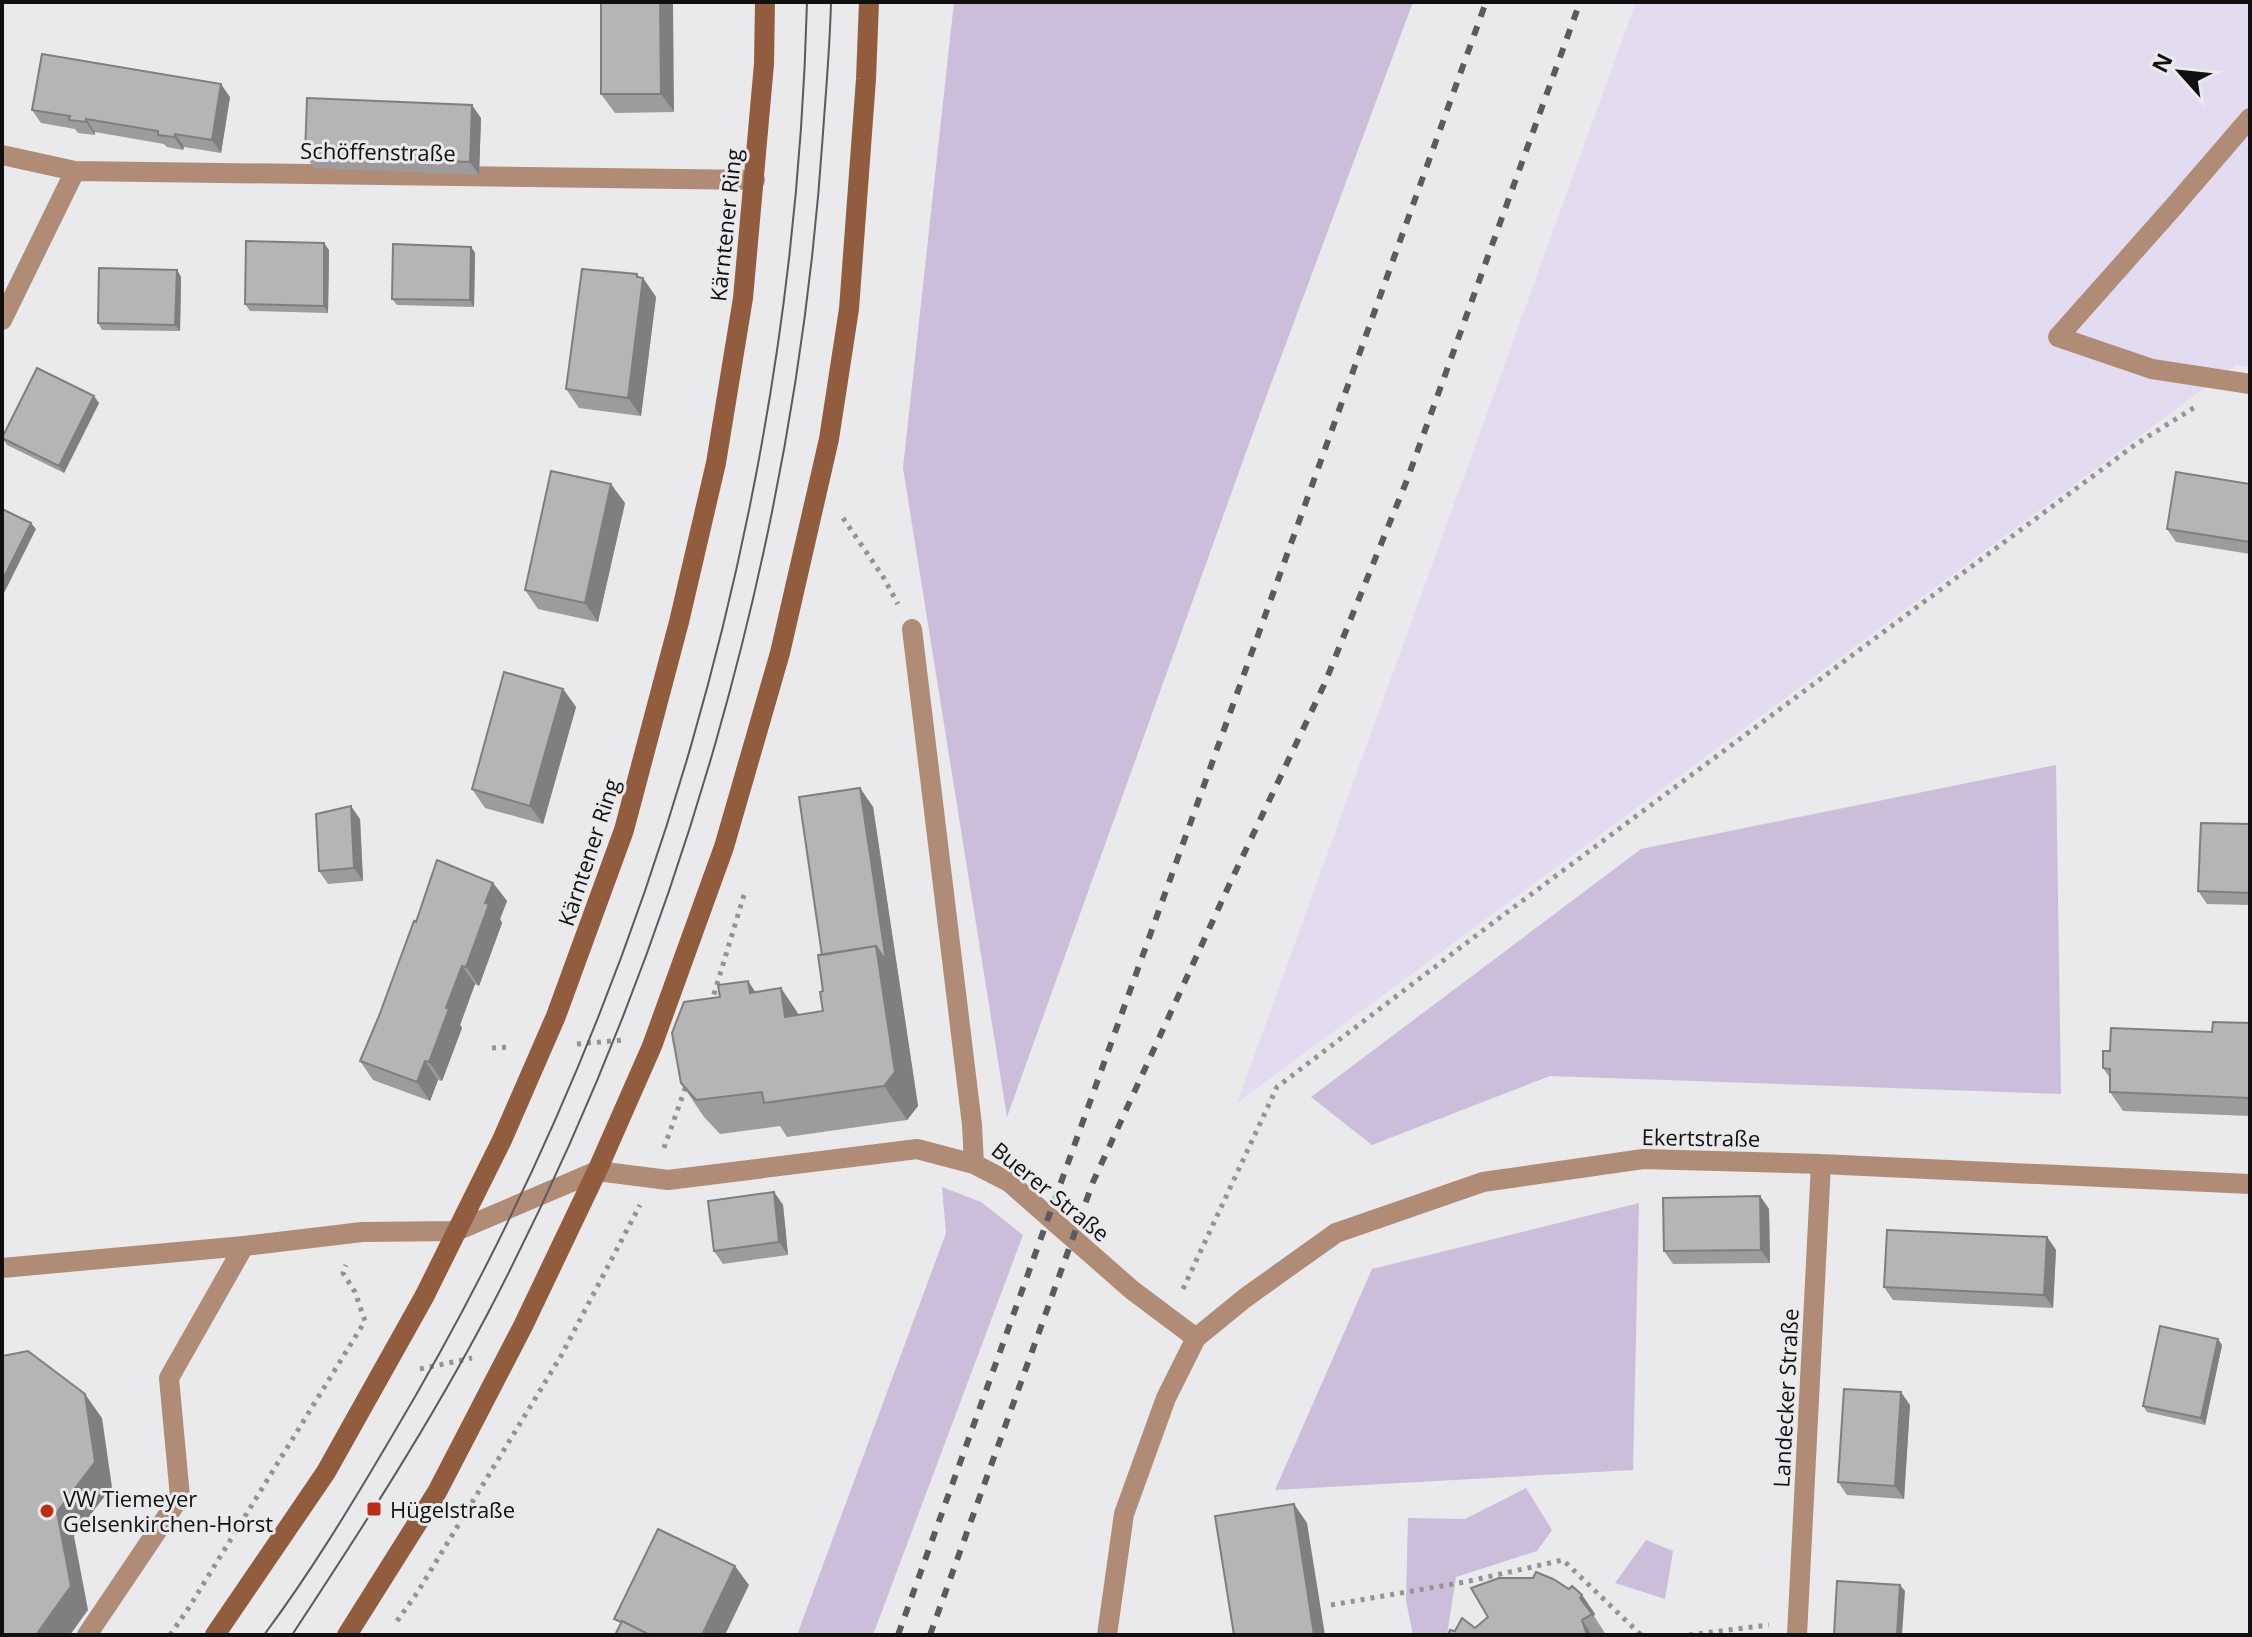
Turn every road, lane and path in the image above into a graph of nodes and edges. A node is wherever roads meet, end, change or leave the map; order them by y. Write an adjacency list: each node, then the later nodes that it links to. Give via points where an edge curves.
1 (765, 2): 6 (main road, Kärntener Ring)
2 (869, 2): 10 (main road, via 849,309 829,439 780,653 729,832)
3 (2250, 118): 8 (street, via 2058,337 2152,369)
4 (2, 155): 5 (street, Schöffenstraße)
5 (75, 171): 6 (street, Schöffenstraße); 7 (street)
6 (755, 180): 11 (main road, Kärntener Ring, via 743,298 716,463 679,622 624,830)
7 (2, 320)
8 (2243, 383): 22 (path, via 2136,444 1277,1087)
9 (912, 629): 13 (street, Buerer Straße)
10 (655, 1038): 11 (path); 15 (main road)
11 (541, 1047): 12 (path); 18 (main road, Kärntener Ring)
12 (492, 1048)
13 (974, 1164): 16 (street, via 917,1149); 22 (street, Buerer Straße, via 1009,1182)
14 (1821, 1164): 17 (street, Ekertstraße); 23 (street, Ekertstraße, via 1643,1159 1483,1182 1336,1233); 30 (street, Landecker Straße)
15 (597, 1171): 16 (street); 18 (street); 25 (main road)
16 (654, 1178): 24 (path)
17 (2250, 1184)
18 (456, 1231): 19 (street); 26 (main road, Kärntener Ring)
19 (362, 1232): 20 (street); 27 (path, via 343,1273 365,1321)
20 (244, 1246): 21 (street); 31 (street, via 169,1378 180,1497)
21 (2, 1268)
22 (1169, 1319): 23 (street, Buerer Straße)
23 (1196, 1338): 35 (street, via 1166,1398 1124,1514)
24 (568, 1343): 25 (path); 29 (path)
25 (511, 1350): 26 (path); 34 (main road, via 437,1492)
26 (379, 1377): 27 (path); 33 (main road, Kärntener Ring, via 326,1472)
27 (328, 1384): 32 (path)
28 (1331, 1605): 36 (path, via 1563,1560)
29 (395, 1624)
30 (1797, 1628): 37 (path)
31 (87, 1635)
32 (170, 1635)
33 (215, 1635)
34 (347, 1635)
35 (1107, 1635)
36 (1641, 1635)
37 (1689, 1635)

